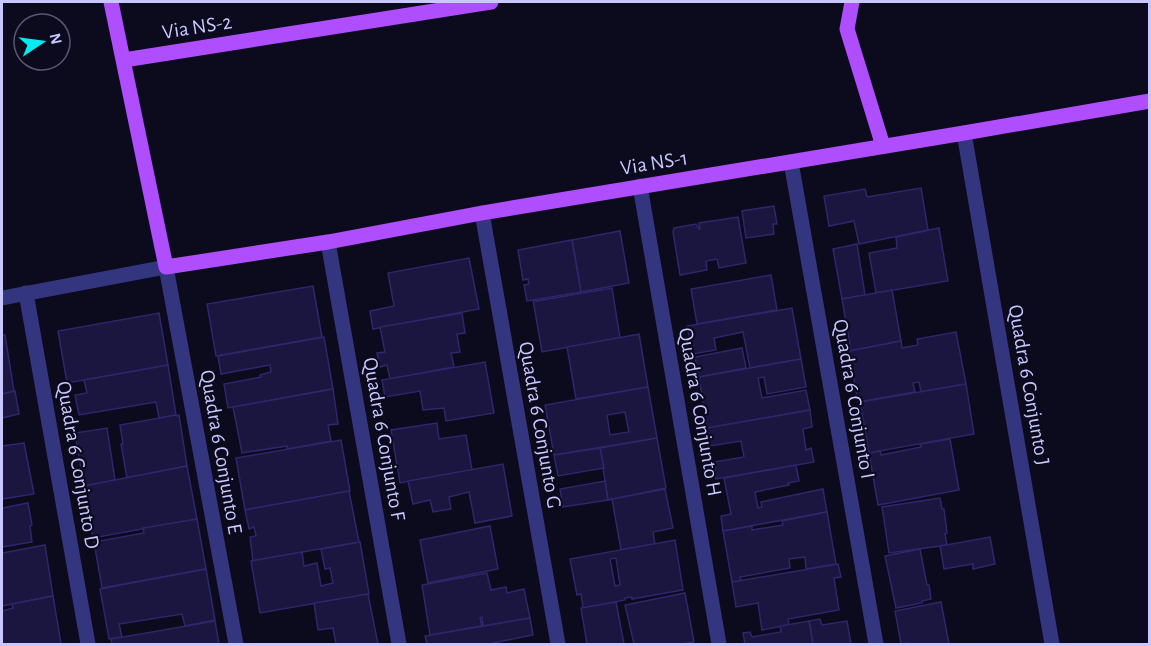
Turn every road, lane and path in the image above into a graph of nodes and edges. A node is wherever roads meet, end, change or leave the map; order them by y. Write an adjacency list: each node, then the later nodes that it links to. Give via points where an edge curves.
1 (111, 2): 4 (main road)
2 (491, 2): 4 (main road, Via NS-2)
3 (852, 2): 7 (main road, via 847,28)
4 (124, 60): 12 (main road)
5 (1149, 101): 6 (main road, Via NS-1)
6 (964, 133): 7 (main road, Via NS-1); 21 (street, Quadra 6 Conjunto J)
7 (884, 146): 8 (main road, Via NS-1)
8 (791, 162): 9 (main road, Via NS-1); 20 (street, Quadra 6 Conjunto I)
9 (640, 186): 10 (main road, Via NS-1); 19 (street, Quadra 6 Conjunto H)
10 (482, 213): 11 (main road, Via NS-1); 18 (street, Quadra 6 Conjunto G)
11 (328, 242): 12 (main road, Via NS-1); 17 (street, Quadra 6 Conjunto F)
12 (166, 267): 13 (street); 16 (street, Quadra 6 Conjunto E)
13 (26, 293): 14 (street); 15 (street, Quadra 6 Conjunto D)
14 (2, 298)
15 (88, 645)
16 (236, 645)
17 (399, 645)
18 (558, 645)
19 (719, 645)
20 (876, 645)
21 (1052, 645)

